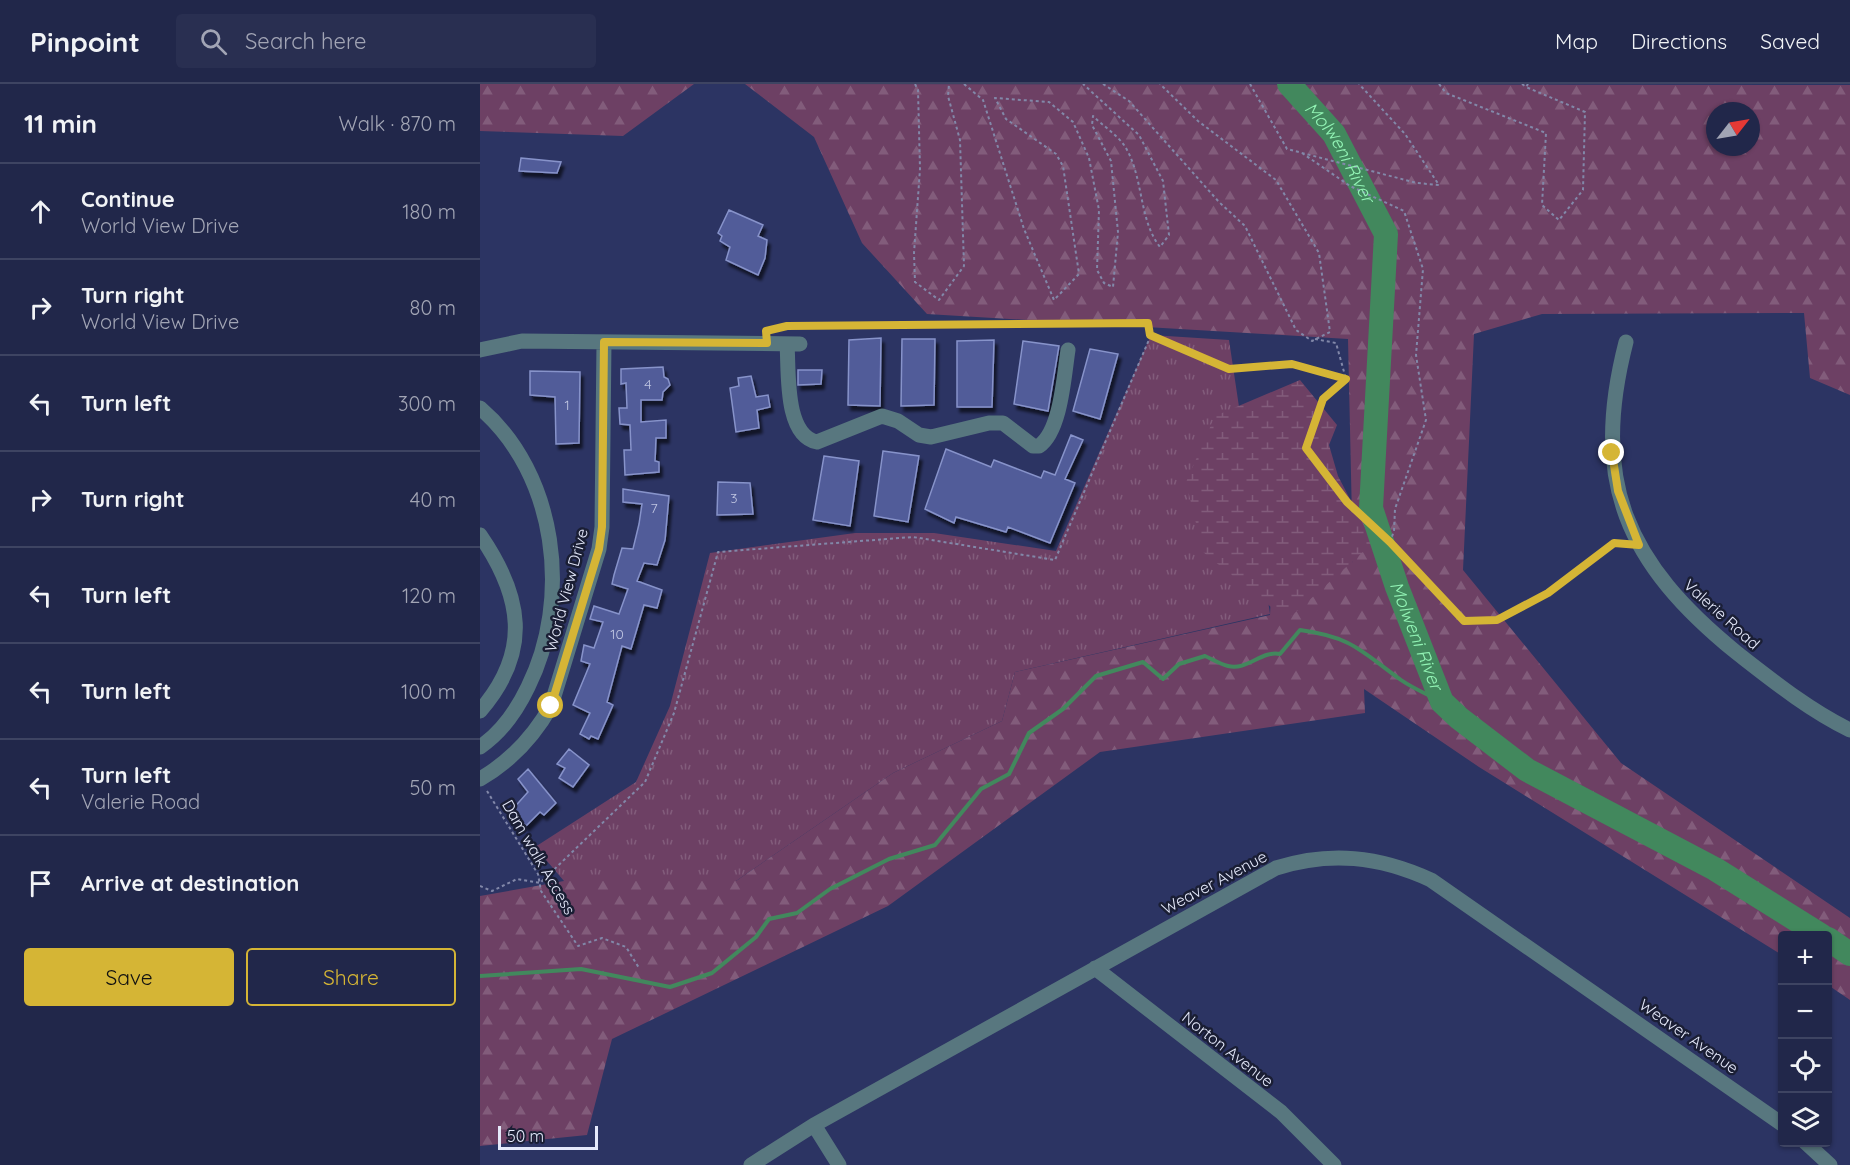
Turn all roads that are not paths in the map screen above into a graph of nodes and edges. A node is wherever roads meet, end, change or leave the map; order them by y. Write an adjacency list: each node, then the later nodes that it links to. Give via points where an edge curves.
1 (604, 342): 3 (street, via 522,341); 4 (street, via 794,344 795,421 805,438 817,442 882,416 931,437 1003,423 1033,446 1046,439 1054,422); 10 (street, World View Drive, via 599,549 551,706 525,743)
2 (1626, 342): 8 (street, Valerie Road, via 1615,397 1612,444 1618,491 1639,545 1666,587 1703,624 1783,688)
3 (480, 350)
4 (1068, 350)
5 (480, 408): 9 (street, via 516,450 542,504 552,592 536,671 507,723)
6 (480, 535): 7 (street, via 511,591 516,620 506,674)
7 (480, 711)
8 (1850, 730)
9 (480, 747)
10 (483, 777)
11 (1095, 968): 12 (street, Weaver Avenue, via 1276,868 1329,857 1380,861 1431,880); 13 (street, Weaver Avenue); 17 (street, Norton Avenue, via 1281,1112)
12 (1778, 1121)
13 (814, 1125): 15 (street, Weaver Avenue); 16 (street)
14 (1810, 1147): 18 (street)
15 (752, 1165)
16 (839, 1165)
17 (1334, 1165)
18 (1830, 1165)

